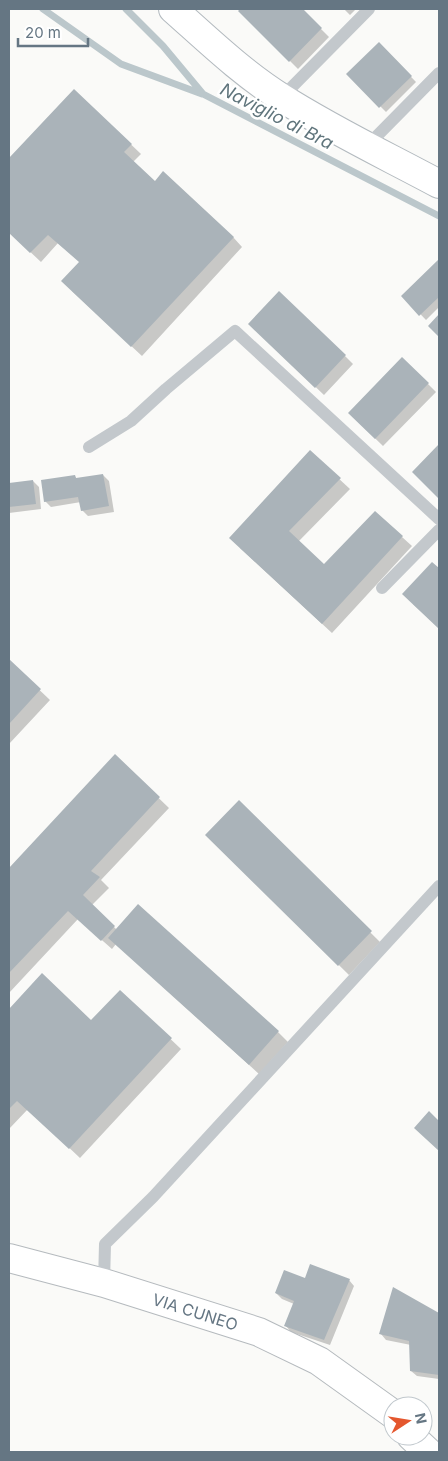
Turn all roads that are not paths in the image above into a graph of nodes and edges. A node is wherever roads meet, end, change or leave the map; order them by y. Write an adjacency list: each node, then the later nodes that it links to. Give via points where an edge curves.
1 (173, 9): 4 (main road, via 242,70)
2 (369, 9): 4 (lane)
3 (439, 73): 5 (lane)
4 (281, 98): 5 (main road)
5 (367, 146): 6 (main road)
6 (439, 184)
7 (89, 446): 8 (lane, via 131,421 235,331)
8 (439, 519)
9 (439, 530): 10 (lane)
10 (382, 588)
11 (439, 886): 13 (lane, via 106,1244)
12 (9, 1258): 13 (main road, VIA CUNEO)
13 (104, 1283): 14 (main road, VIA CUNEO, via 259,1332 319,1361)
14 (368, 1395): 15 (main road, VIA CUNEO); 16 (main road, VIA CUNEO)
15 (383, 1406)
16 (383, 1409)

